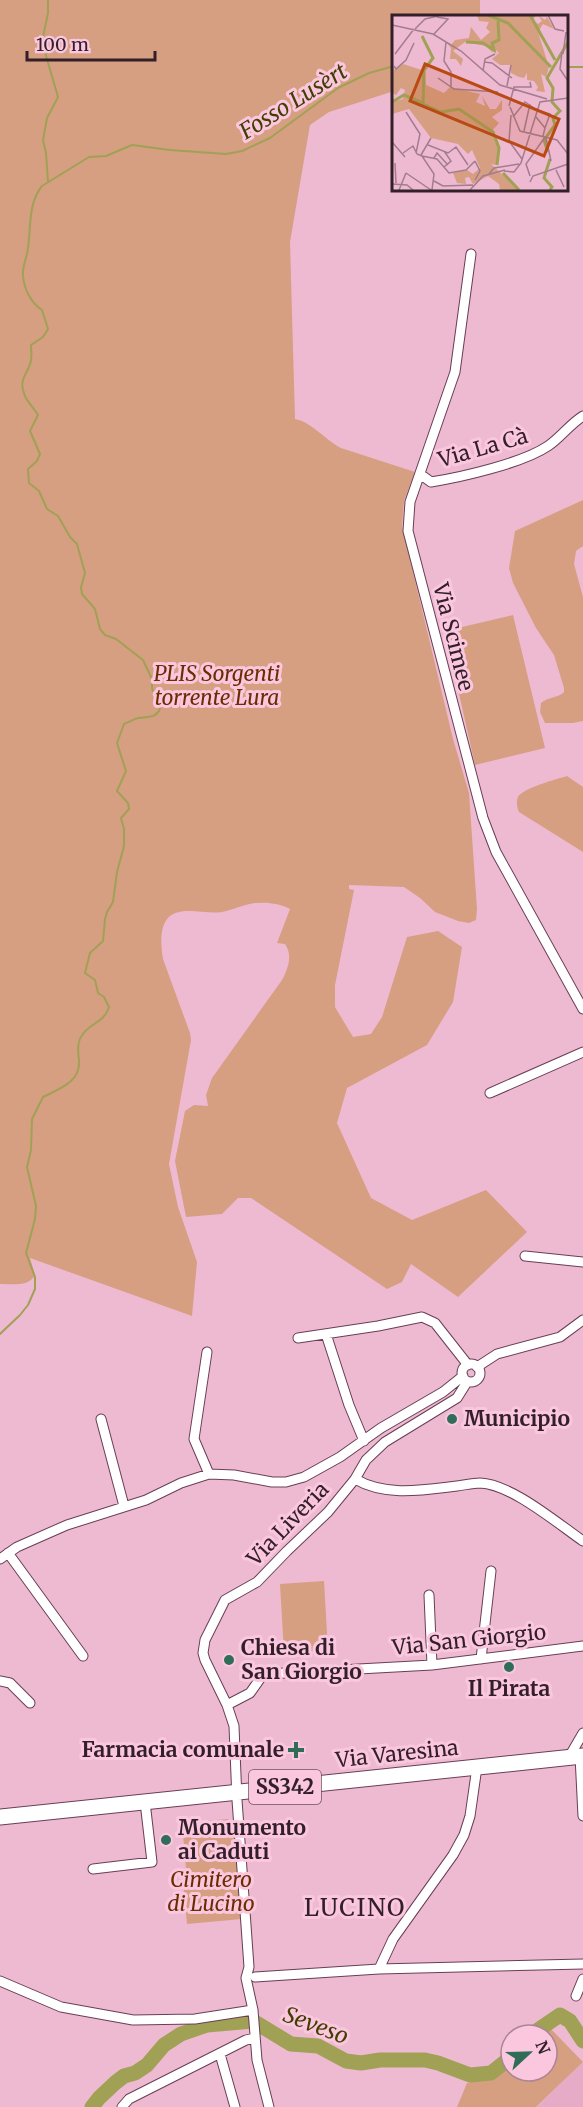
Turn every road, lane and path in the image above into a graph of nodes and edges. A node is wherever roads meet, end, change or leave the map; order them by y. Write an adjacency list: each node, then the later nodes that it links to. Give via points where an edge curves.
1 (471, 254): 3 (street, Via Scimee, via 455,372)
2 (583, 416): 3 (street, Via La Cà, via 550,445 519,460 432,482)
3 (420, 474): 4 (street, Via Scimee, via 410,502 408,531 476,800 496,852)
4 (583, 1010)
5 (583, 1052): 6 (street)
6 (490, 1093)
7 (525, 1256): 8 (street)
8 (583, 1262)
9 (583, 1320): 13 (street, via 560,1337 497,1354)
10 (326, 1334): 11 (street); 13 (street, via 422,1317 435,1323); 16 (street)
11 (298, 1338)
12 (207, 1352): 17 (street, via 194,1439)
13 (473, 1366): 14 (street, via 462,1371); 14 (street, via 480,1371 479,1378 473,1382)
14 (465, 1379): 16 (street); 18 (street, Via Liveria, via 457,1398 385,1442 366,1460)
15 (101, 1419): 19 (street)
16 (364, 1441): 17 (street, via 304,1477 286,1482)
17 (209, 1474): 19 (street)
18 (355, 1479): 20 (street, via 383,1491 481,1483 505,1488); 30 (street, Via Liveria, via 258,1582 225,1600 205,1640 203,1653)
19 (124, 1506): 21 (street, via 67,1525)
20 (583, 1540)
21 (3, 1555): 25 (street)
22 (491, 1571): 26 (street)
23 (429, 1595): 27 (street)
24 (583, 1646): 26 (street, Via San Giorgio)
25 (83, 1656)
26 (481, 1659): 27 (street, Via San Giorgio)
27 (432, 1665): 30 (street, Via San Giorgio, via 267,1674 250,1693)
28 (0, 1681): 29 (street, via 10,1683)
29 (30, 1703)
30 (227, 1705): 34 (street, Via Liveria, via 234,1726)
31 (583, 1733): 32 (street)
32 (577, 1756): 33 (main road, Via Varesina / SS342); 36 (street)
33 (477, 1767): 34 (main road, Via Varesina / SS342); 41 (street, via 464,1834 393,1939)
34 (237, 1792): 35 (main road, Via Varesina / SS342); 40 (street, Via Liveria)
35 (145, 1802): 37 (main road, Via Varesina / SS342); 38 (street, via 152,1862)
36 (583, 1816)
37 (0, 1817)
38 (93, 1869)
39 (583, 1964): 41 (street)
40 (249, 1967): 42 (street); 46 (street, Via Liveria, via 246,1978)
41 (379, 1969): 42 (street)
42 (255, 1977): 46 (street)
43 (583, 1979): 45 (street)
44 (0, 1982): 46 (street, via 61,2007 133,2020)
45 (576, 1996)
46 (253, 2013): 47 (street)
47 (255, 2036): 48 (street); 51 (street)
48 (220, 2054): 49 (street, via 129,2099); 50 (street)
49 (122, 2107)
50 (235, 2107)
51 (269, 2107)

